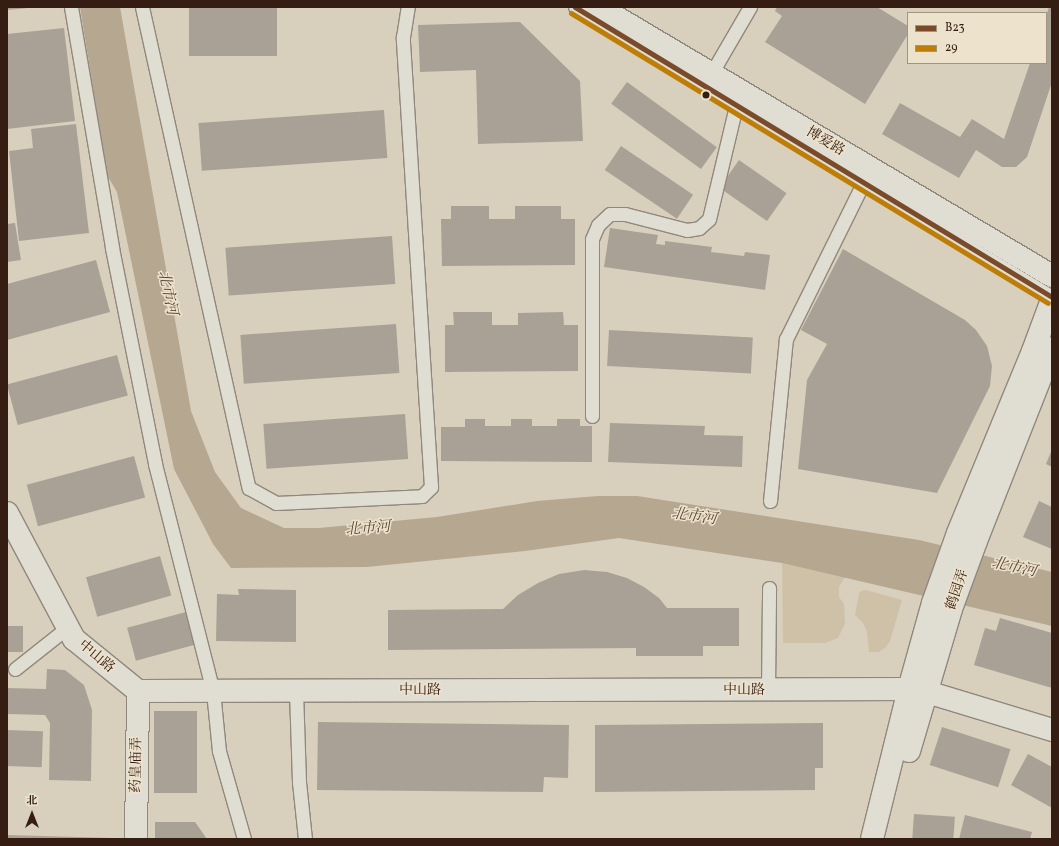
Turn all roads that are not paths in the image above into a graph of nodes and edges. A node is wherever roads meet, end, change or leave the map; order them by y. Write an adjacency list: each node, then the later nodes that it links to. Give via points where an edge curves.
1 (71, 7): 22 (lane, via 110,240 154,456)
2 (142, 7): 3 (lane, via 249,488 276,503 422,496 431,487 403,37)
3 (408, 7)
4 (575, 7): 8 (lane)
5 (599, 7): 7 (street, 博爱路)
6 (750, 7): 7 (lane)
7 (711, 74): 8 (street, 博爱路)
8 (738, 97): 9 (street, 博爱路); 14 (lane, via 709,219 699,228 687,230 625,214 610,214 598,224 592,239)
9 (867, 175): 10 (street, 博爱路); 11 (lane); 15 (lane, via 786,339)
10 (1052, 276)
11 (1052, 297)
12 (1052, 300): 17 (street, 鹤园弄)
13 (1052, 348): 17 (street, 鹤园弄)
14 (592, 416)
15 (770, 501)
16 (7, 514): 19 (street, 中山路)
17 (967, 537): 25 (street, 鹤园弄, via 942,606)
18 (769, 588): 24 (lane)
19 (68, 627): 20 (lane); 21 (street, 中山路, via 74,639)
20 (15, 668)
21 (138, 691): 22 (street, 中山路); 27 (street, 药皇庙弄)
22 (213, 691): 23 (street, 中山路); 28 (lane, via 219,750)
23 (296, 691): 24 (street, 中山路); 29 (lane, via 298,782)
24 (768, 691): 25 (street, 中山路)
25 (918, 691): 26 (street, 中山路); 30 (street, 鹤园弄); 31 (street, 鹤园弄)
26 (1052, 730)
27 (136, 839)
28 (244, 839)
29 (305, 839)
30 (872, 839)
31 (886, 839)

